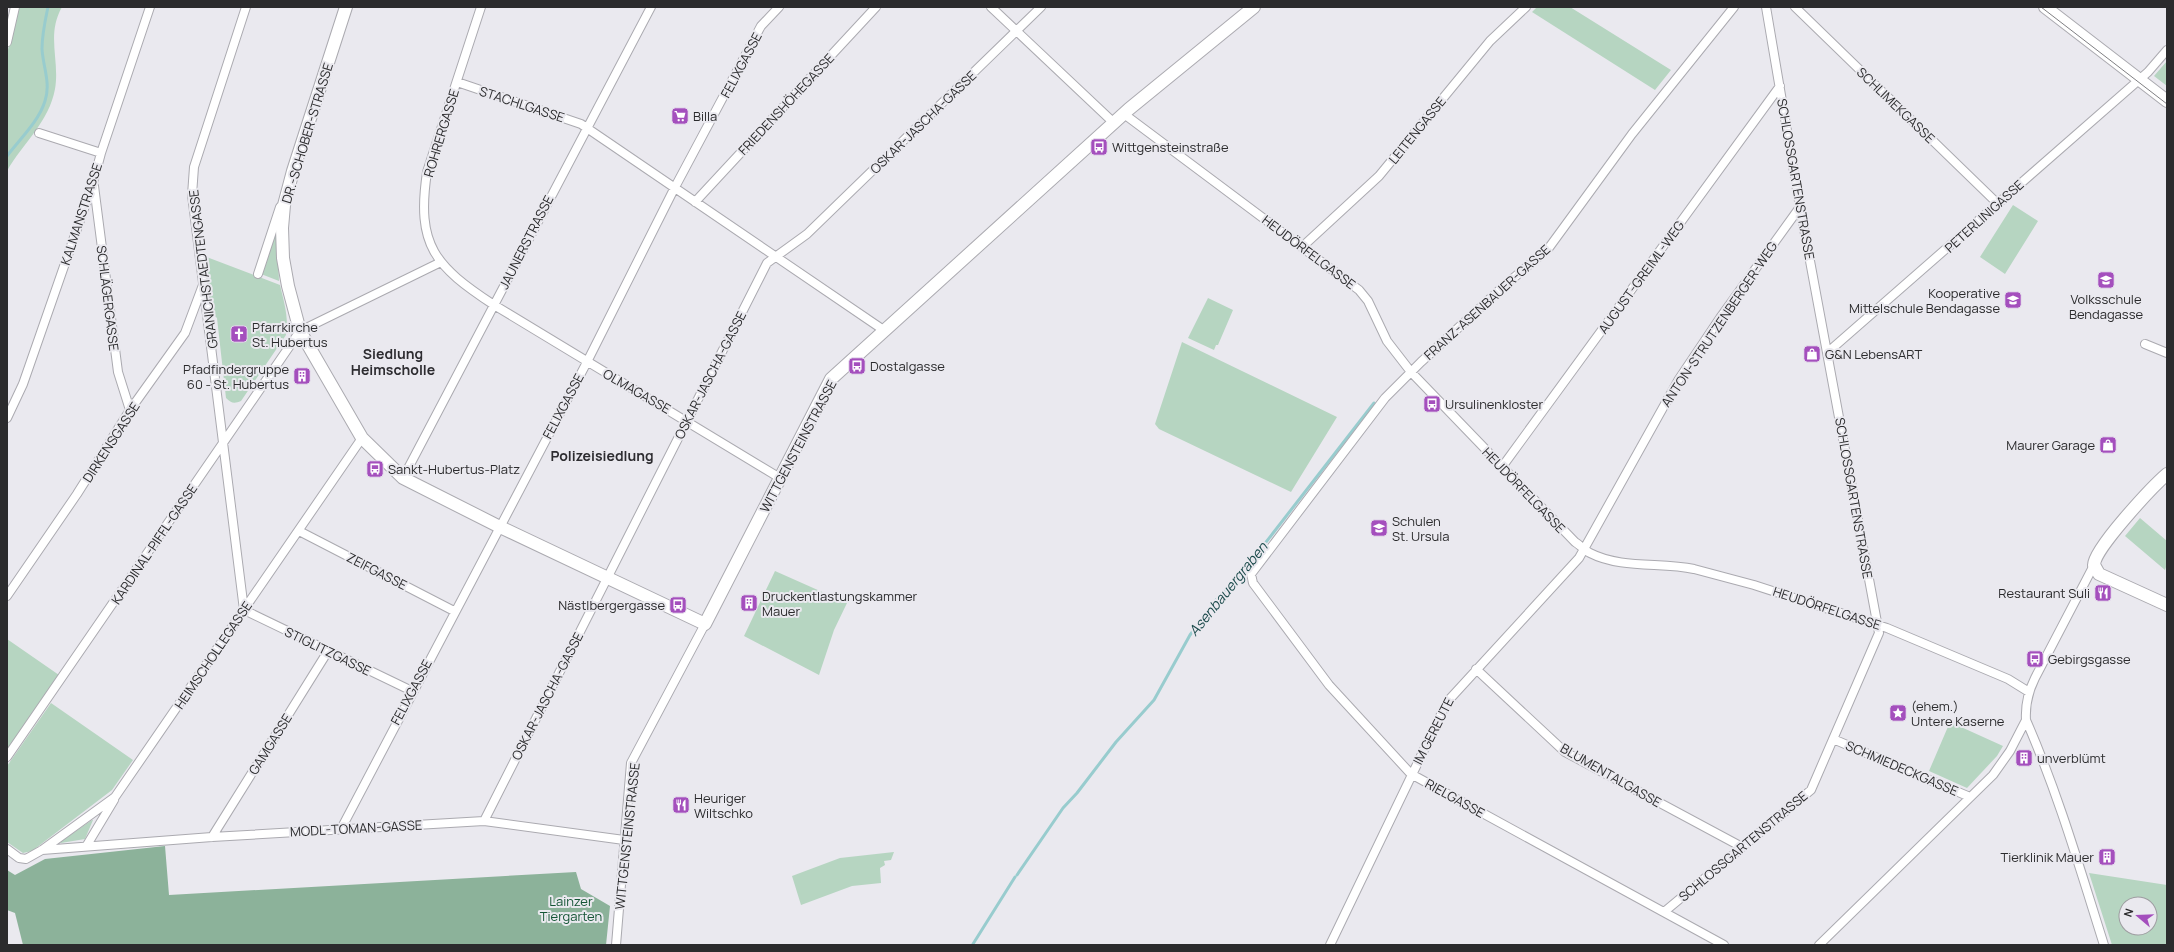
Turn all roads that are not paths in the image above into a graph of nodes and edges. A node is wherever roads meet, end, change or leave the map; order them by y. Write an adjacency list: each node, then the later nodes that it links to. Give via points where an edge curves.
1 (15, 7): 18 (street)
2 (150, 7): 28 (street, KALMANSTRASSE)
3 (246, 7): 39 (street, GRANICHSTAEDTENGASSE, via 194,167 192,196)
4 (346, 7): 29 (street, DR.-SCHOBER-STRASSE)
5 (481, 7): 21 (street, ROHRERGASSE)
6 (651, 7): 26 (street, JAUNERSTRASSE)
7 (779, 7): 31 (street, FELIXGASSE, via 761,26)
8 (876, 7): 32 (street, FRIEDENSHÖHEGASSE)
9 (991, 7): 17 (street)
10 (1041, 7): 17 (street, OSKAR-JASCHA-GASSE)
11 (1254, 7): 24 (street, WITTGENSTEINSTRASSE)
12 (1526, 7): 35 (street, LEITENGASSE, via 1490,41 1379,176)
13 (1734, 7): 47 (street, FRANZ-ASENBAUER-GASSE, via 1632,134 1548,249)
14 (1766, 7): 22 (street, SCHLOSSGARTENSTRASSE)
15 (1795, 7): 33 (street, SCHLIMEKGASSE)
16 (2044, 7): 20 (street)
17 (1017, 31): 25 (street); 36 (street, OSKAR-JASCHA-GASSE, via 807,234)
18 (7, 42)
19 (2167, 50): 20 (street, PETERLINIGASSE)
20 (2139, 79): 23 (street); 33 (street, PETERLINIGASSE)
21 (457, 82): 26 (street, STACHLGASSE, via 581,124); 37 (street, ROHRERGASSE, via 427,172 423,196 424,221 430,243)
22 (1780, 86): 34 (street, SCHLOSSGARTENSTRASSE); 53 (street, AUGUST-GREIML-WEG)
23 (2167, 101)
24 (1124, 114): 25 (street, WITTGENSTEINSTRASSE); 35 (street, HEUDÖRFELGASSE)
25 (1114, 123): 42 (street, WITTGENSTEINSTRASSE)
26 (586, 128): 31 (street); 40 (street, JAUNERSTRASSE)
27 (39, 133): 28 (street)
28 (100, 153): 30 (street, KALMANSTRASSE)
29 (293, 170): 38 (street); 41 (street, DR.-SCHOBER-STRASSE, via 284,205 283,258)
30 (93, 183): 48 (street, SCHLÄGERGASSE, via 118,372); 49 (street, KALMANSTRASSE, via 23,384)
31 (674, 188): 32 (street); 46 (street, FELIXGASSE)
32 (695, 202): 36 (street)
33 (1997, 203): 44 (street, PETERLINIGASSE)
34 (1800, 208): 44 (street, SCHLOSSGARTENSTRASSE); 59 (street, ANTON-STRUTZENBERGER-WEG, via 1678,379)
35 (1302, 247): 47 (street, HEUDÖRFELGASSE, via 1364,295 1387,341)
36 (775, 256): 42 (street); 50 (street, OSKAR-JASCHA-GASSE, via 767,263)
37 (441, 262): 40 (street, ROHRERGASSE, via 459,282); 41 (street)
38 (258, 274)
39 (204, 283): 48 (street, DIRKENSGASSE, via 185,333); 52 (street, GRANICHSTAEDTENGASSE)
40 (494, 305): 46 (street, OLMAGASSE); 55 (street, JAUNERSTRASSE)
41 (300, 331): 51 (street); 52 (street, KARDINAL-PIFFL-GASSE)
42 (884, 331): 56 (street, WITTGENSTEINSTRASSE, via 831,379)
43 (2145, 344): 45 (street)
44 (1828, 352): 68 (street, SCHLOSSGARTENSTRASSE)
45 (2167, 353)
46 (586, 362): 50 (street, OLMAGASSE); 57 (street, FELIXGASSE)
47 (1411, 372): 53 (street, HEUDÖRFELGASSE); 61 (street, FRANZ-ASENBAUER-GASSE, via 1385,398)
48 (130, 410): 63 (street, DIRKENSGASSE, via 78,494)
49 (7, 418)
50 (688, 421): 56 (street, OLMAGASSE); 62 (street, OSKAR-JASCHA-GASSE)
51 (362, 438): 55 (street); 58 (street, HEIMSCHOLLEGASSE)
52 (223, 442): 65 (street, GRANICHSTAEDTENGASSE); 75 (street, KARDINAL-PIFFL-GASSE)
53 (1502, 467): 59 (street, HEUDÖRFELGASSE)
54 (2167, 474): 60 (street, via 2111,536 2096,555)
55 (403, 478): 57 (street)
56 (780, 478): 67 (street, WITTGENSTEINSTRASSE)
57 (498, 526): 62 (street); 66 (street, FELIXGASSE)
58 (299, 531): 65 (street, HEIMSCHOLLEGASSE); 66 (street, ZEIFGASSE)
59 (1583, 548): 68 (street, HEUDÖRFELGASSE, via 1590,553 1616,561 1676,565 1694,569 1760,587); 70 (street, IM GEREUTE, via 1579,558 1558,582)
60 (2094, 565): 64 (street, via 2099,574); 72 (street)
61 (1251, 574): 76 (street, RIELGASSE, via 1253,583 1329,685)
62 (606, 578): 67 (street); 79 (street, OSKAR-JASCHA-GASSE)
63 (7, 596)
64 (2167, 605)
65 (244, 610): 69 (street, STIGLITZGASSE); 77 (street, HEIMSCHOLLEGASSE)
66 (454, 611): 71 (street, FELIXGASSE)
67 (705, 624): 82 (street, WITTGENSTEINSTRASSE, via 632,763)
68 (1877, 625): 72 (street, HEUDÖRFELGASSE, via 2008,678); 74 (street, SCHLOSSGARTENSTRASSE, via 1879,633)
69 (328, 651): 71 (street, STIGLITZGASSE); 81 (street, GAMGASSE)
70 (1476, 668): 76 (street, IM GEREUTE, via 1446,702); 84 (street, BLUMENTALGASSE, via 1565,752)
71 (412, 691): 80 (street, FELIXGASSE)
72 (2029, 692): 73 (street)
73 (2026, 720): 78 (street, via 2003,763); 92 (street, via 2056,794)
74 (1833, 738): 78 (street, SCHMIEDECKGASSE); 84 (street, SCHLOSSGARTENSTRASSE, via 1811,790)
75 (7, 757)
76 (1411, 774): 87 (street, RIELGASSE); 89 (street, IM GEREUTE)
77 (116, 797): 83 (street); 86 (street, HEIMSCHOLLEGASSE)
78 (1970, 797): 91 (street)
79 (484, 821): 80 (street, MODL-TOMAN-GASSE); 82 (street, MODL-TOMAN-GASSE)
80 (341, 829): 81 (street, MODL-TOMAN-GASSE)
81 (212, 837): 83 (street, MODL-TOMAN-GASSE)
82 (624, 840): 88 (street, WITTGENSTEINSTRASSE)
83 (87, 845): 86 (street, MODL-TOMAN-GASSE)
84 (1742, 848): 87 (street, SCHLOSSGARTENSTRASSE)
85 (7, 849): 86 (street, via 19,858 26,859)
86 (42, 850)
87 (1664, 912): 90 (street, RIELGASSE)
88 (616, 945)
89 (1330, 945)
90 (1724, 945)
91 (1819, 945)
92 (2104, 945)

